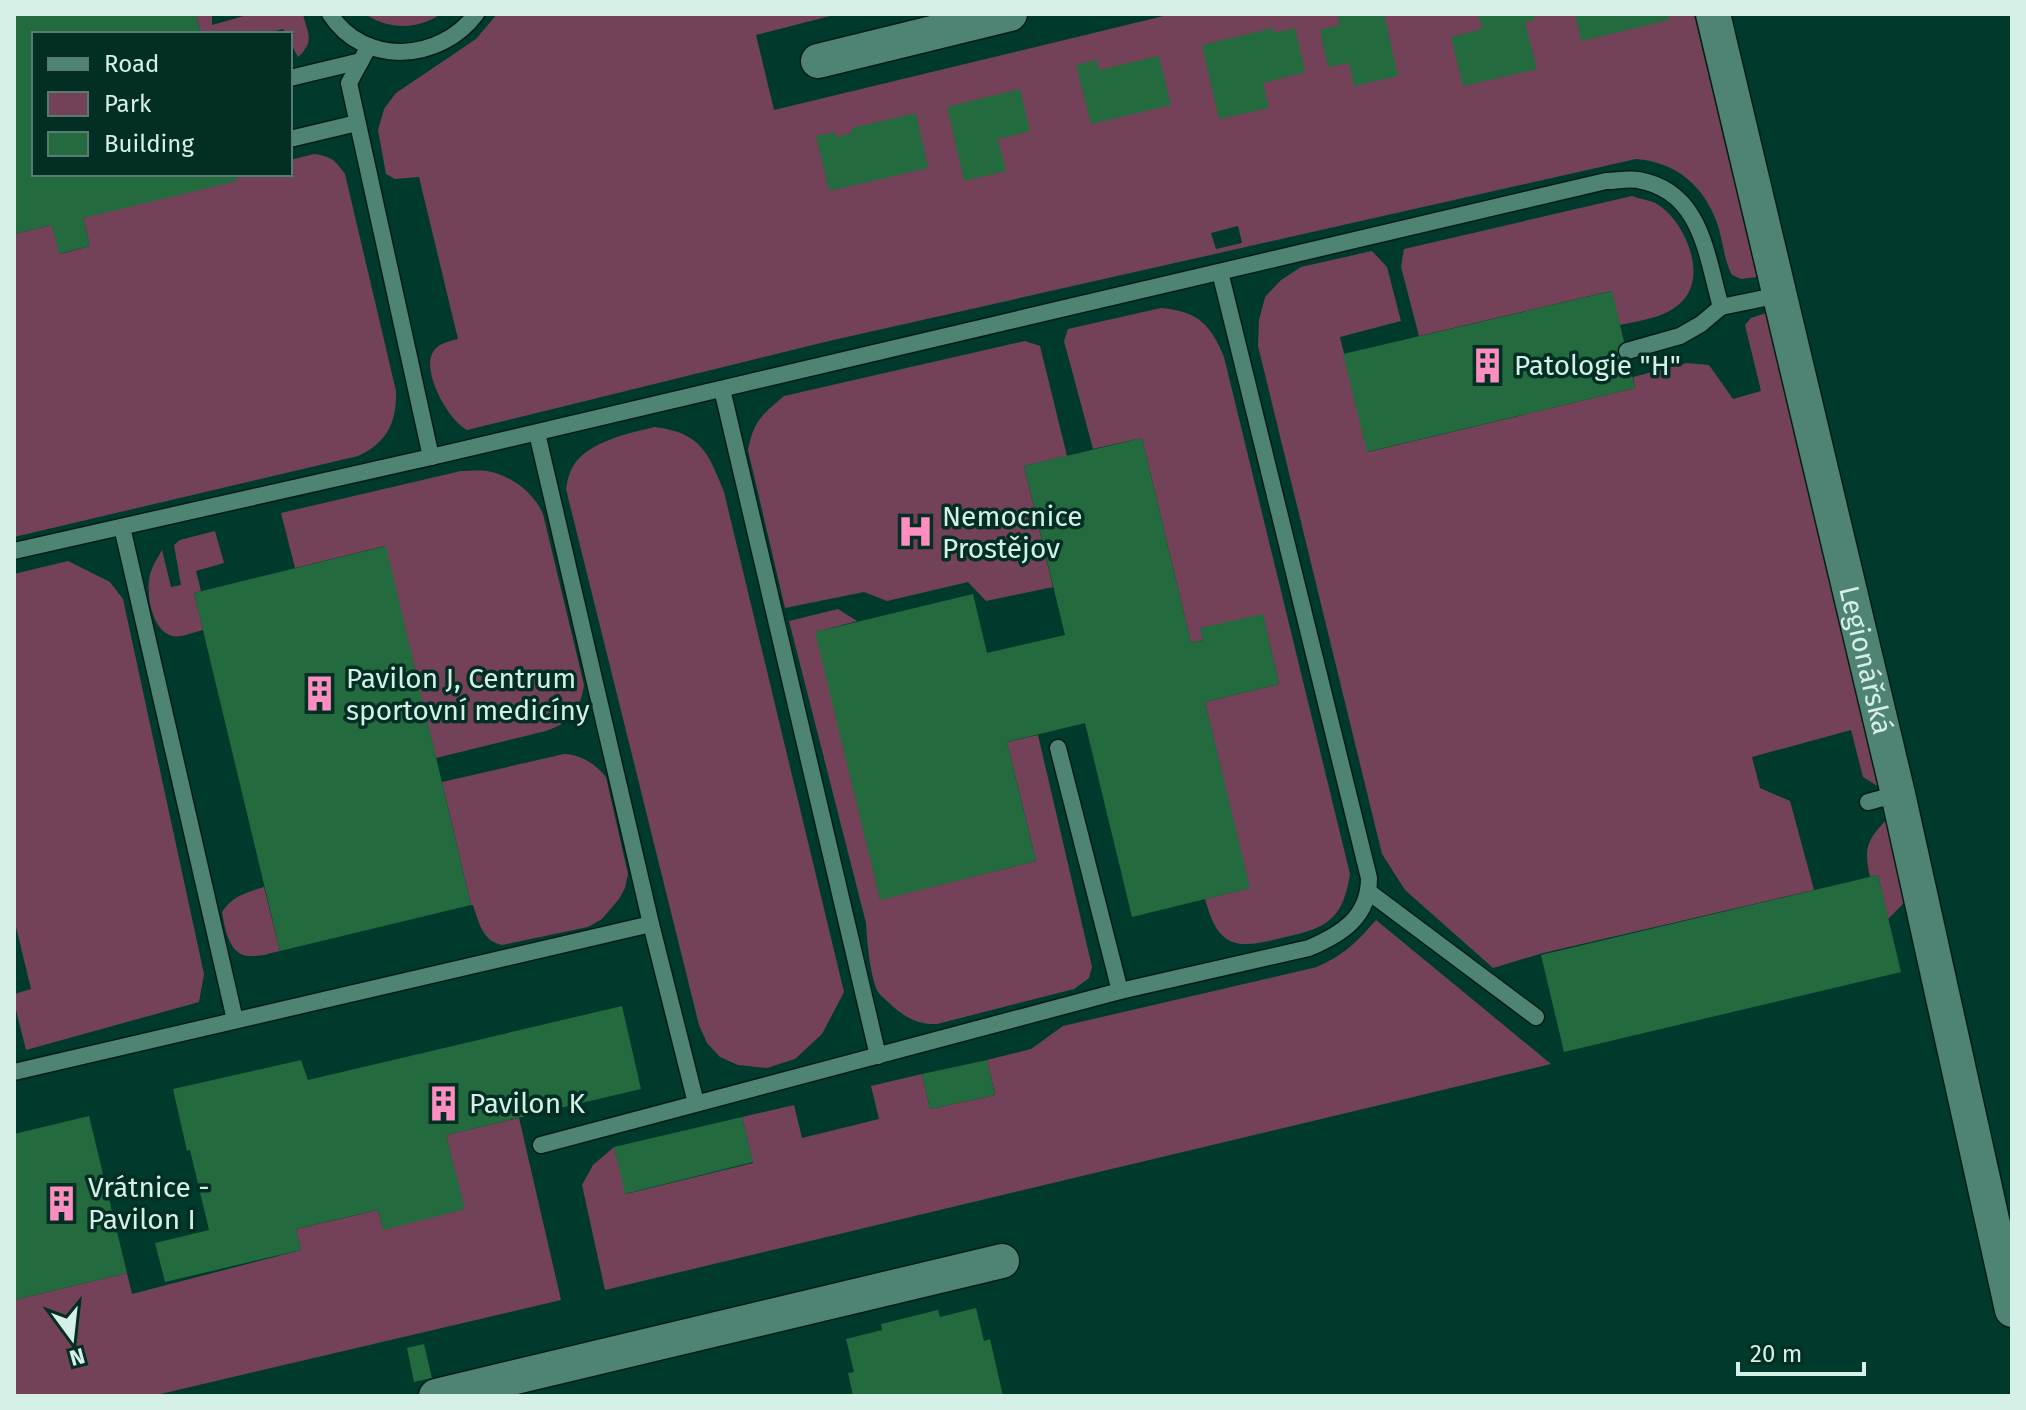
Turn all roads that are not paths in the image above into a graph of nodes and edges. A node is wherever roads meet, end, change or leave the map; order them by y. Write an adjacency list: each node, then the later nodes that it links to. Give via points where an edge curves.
1 (330, 14): 6 (lane)
2 (476, 14): 6 (lane, via 453,37 427,49)
3 (1010, 14): 5 (street)
4 (1713, 14): 12 (street, Legionářská)
5 (900, 28): 7 (street)
6 (365, 53): 8 (lane); 9 (lane, via 349,83)
7 (818, 61)
8 (292, 77)
9 (357, 123): 10 (lane); 17 (lane)
10 (292, 139)
11 (1220, 272): 13 (lane, via 1606,181 1635,179 1661,186 1686,205 1699,228); 15 (lane); 21 (lane)
12 (1779, 295): 13 (lane); 31 (street, Legionářská, via 1883,798)
13 (1721, 307): 14 (lane, via 1680,336)
14 (1627, 351)
15 (722, 389): 16 (lane); 26 (lane)
16 (537, 433): 17 (lane); 22 (lane)
17 (431, 457): 18 (lane)
18 (122, 527): 19 (lane); 25 (lane)
19 (14, 551)
20 (1058, 748): 23 (lane)
21 (1369, 892): 23 (lane, via 1347,927 1309,948); 24 (lane)
22 (651, 924): 25 (lane); 28 (lane)
23 (1120, 991): 26 (lane)
24 (1536, 1017)
25 (235, 1020): 27 (lane)
26 (878, 1056): 28 (lane)
27 (14, 1072)
28 (696, 1103): 29 (lane)
29 (541, 1145)
30 (1002, 1261): 32 (street)
31 (2012, 1310)
32 (436, 1396)

